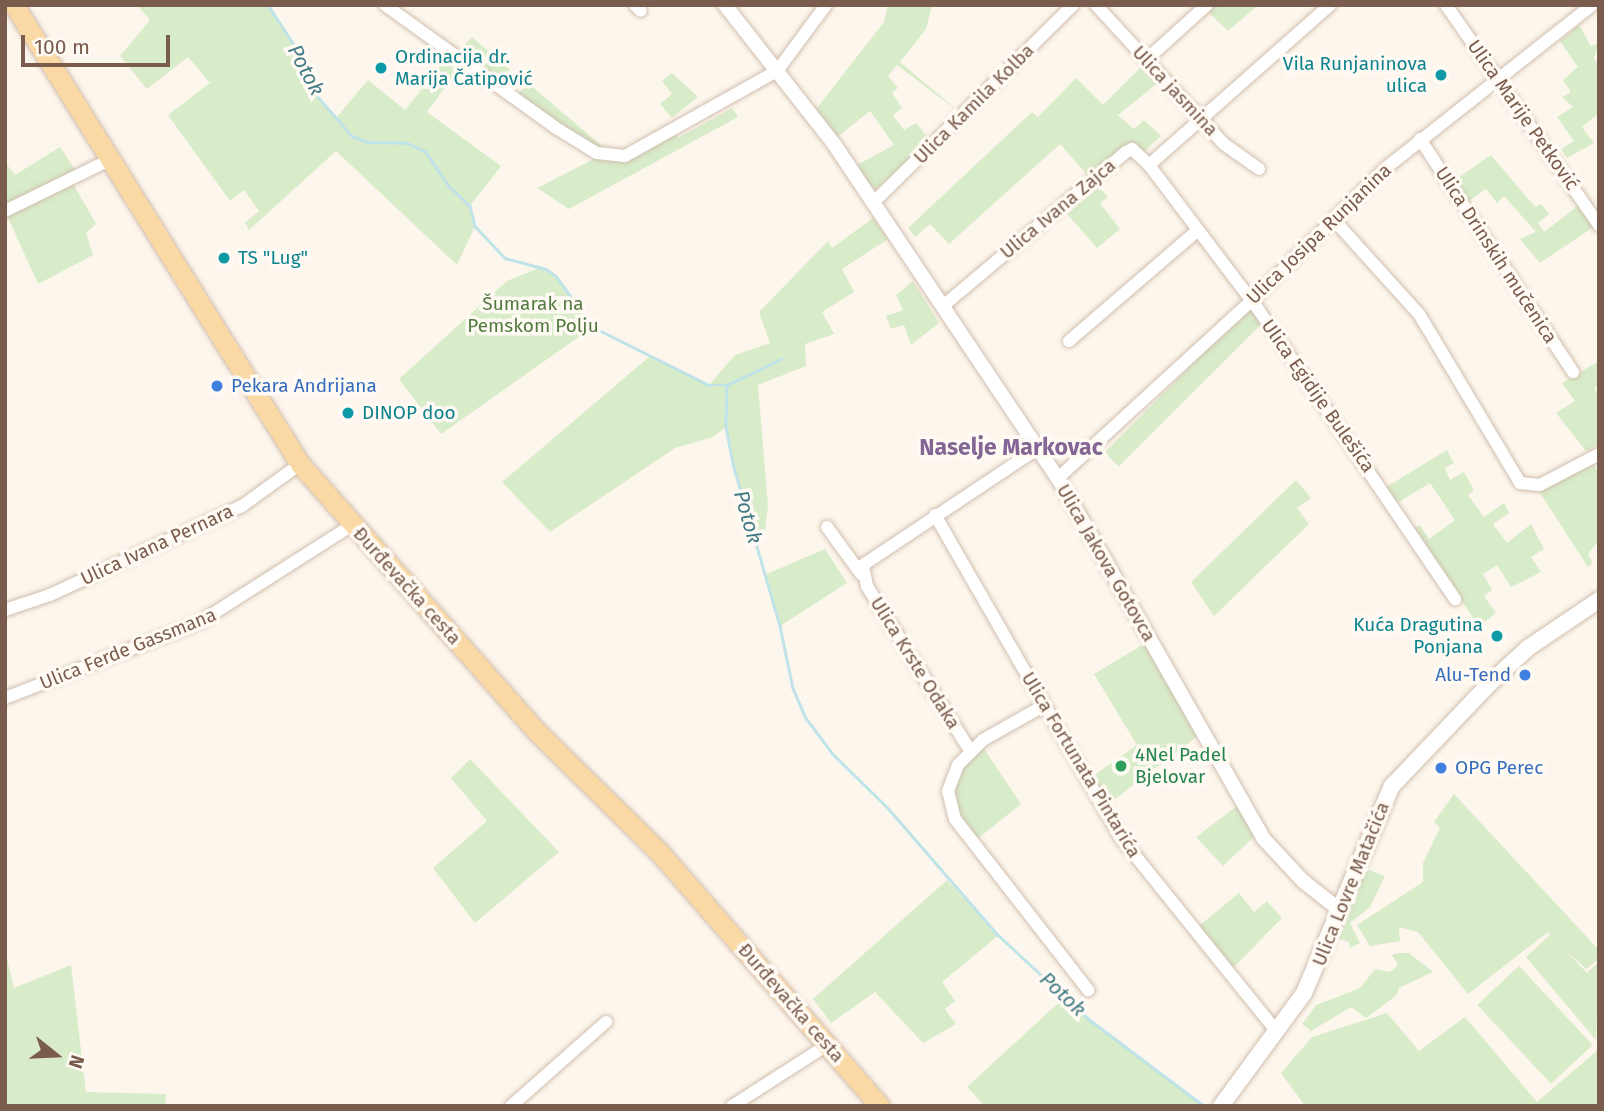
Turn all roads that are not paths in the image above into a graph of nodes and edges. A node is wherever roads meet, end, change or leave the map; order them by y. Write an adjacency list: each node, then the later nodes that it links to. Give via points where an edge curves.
1 (15, 5): 16 (main road, Đurđevačka cesta)
2 (386, 5): 12 (street, via 454,59 597,153 625,156)
3 (724, 5): 12 (street, Ulica Jakova Gotovca)
4 (826, 5): 12 (street)
5 (1073, 5): 19 (street, Ulica Kamila Kolba)
6 (1096, 5): 11 (street, Ulica jasmina)
7 (1207, 5): 11 (street)
8 (1330, 5): 14 (street)
9 (1446, 5): 13 (street, Ulica Marije Petković)
10 (1592, 5): 13 (street, Ulica Josipa Runjanina)
11 (1147, 59): 14 (street, Ulica jasmina)
12 (777, 71): 19 (street, Ulica Jakova Gotovca)
13 (1497, 78): 15 (street, Ulica Josipa Runjanina); 22 (street, Ulica Marije Petković)
14 (1200, 117): 17 (street); 18 (street, Ulica jasmina, via 1236,156)
15 (1420, 139): 21 (street, Ulica Josipa Runjanina); 27 (street, Ulica Drinskih mučenica)
16 (109, 160): 20 (street); 30 (main road, Đurđevačka cesta)
17 (1149, 165): 23 (street, Ulica Egidije Bulešića); 25 (street, Ulica Ivana Zajca, via 1132,149 1126,152)
18 (1259, 169)
19 (874, 202): 25 (street, Ulica Jakova Gotovca)
20 (5, 211)
21 (1334, 220): 24 (street, Ulica Josipa Runjanina); 29 (street, via 1419,314 1520,482 1540,485)
22 (1598, 224)
23 (1198, 230): 24 (street, Ulica Egidije Bulešića); 26 (street)
24 (1251, 301): 31 (street, Ulica Josipa Runjanina); 36 (street, Ulica Egidije Bulešića)
25 (943, 306): 28 (street, Ulica Jakova Gotovca)
26 (1069, 341)
27 (1573, 372)
28 (1037, 449): 31 (street, Ulica Jakova Gotovca); 32 (street)
29 (1599, 454)
30 (300, 464): 33 (main road, Đurđevačka cesta); 38 (street, Ulica Ivana Pernara, via 242,506 50,595)
31 (1058, 478): 42 (street, Ulica Jakova Gotovca, via 1263,838 1303,881)
32 (935, 515): 35 (street, Ulica Krste Odaka, via 866,559); 40 (street, Ulica Fortunata Pintarića)
33 (352, 525): 39 (street, Ulica Ferde Gassmana, via 200,622); 46 (main road, Đurđevačka cesta, via 536,731 660,853)
34 (827, 527): 35 (street, Ulica Krste Odaka)
35 (861, 573): 41 (street, Ulica Krste Odaka)
36 (1455, 598)
37 (1599, 600): 42 (main road, Ulica Lovre Matačića, via 1528,648 1409,766 1383,804)
38 (5, 610)
39 (5, 698)
40 (1043, 706): 41 (street, via 983,740); 45 (street, Ulica Fortunata Pintarića, via 1121,838)
41 (971, 752): 43 (street, via 958,765 948,791 955,819)
42 (1341, 911): 45 (main road, Ulica Lovre Matačića, via 1304,993)
43 (1088, 990)
44 (606, 1021): 47 (street)
45 (1278, 1031): 50 (main road, Ulica Lovre Matačića)
46 (827, 1045): 48 (street); 49 (main road, Đurđevačka cesta)
47 (511, 1106)
48 (732, 1106)
49 (880, 1106)
50 (1221, 1106)

